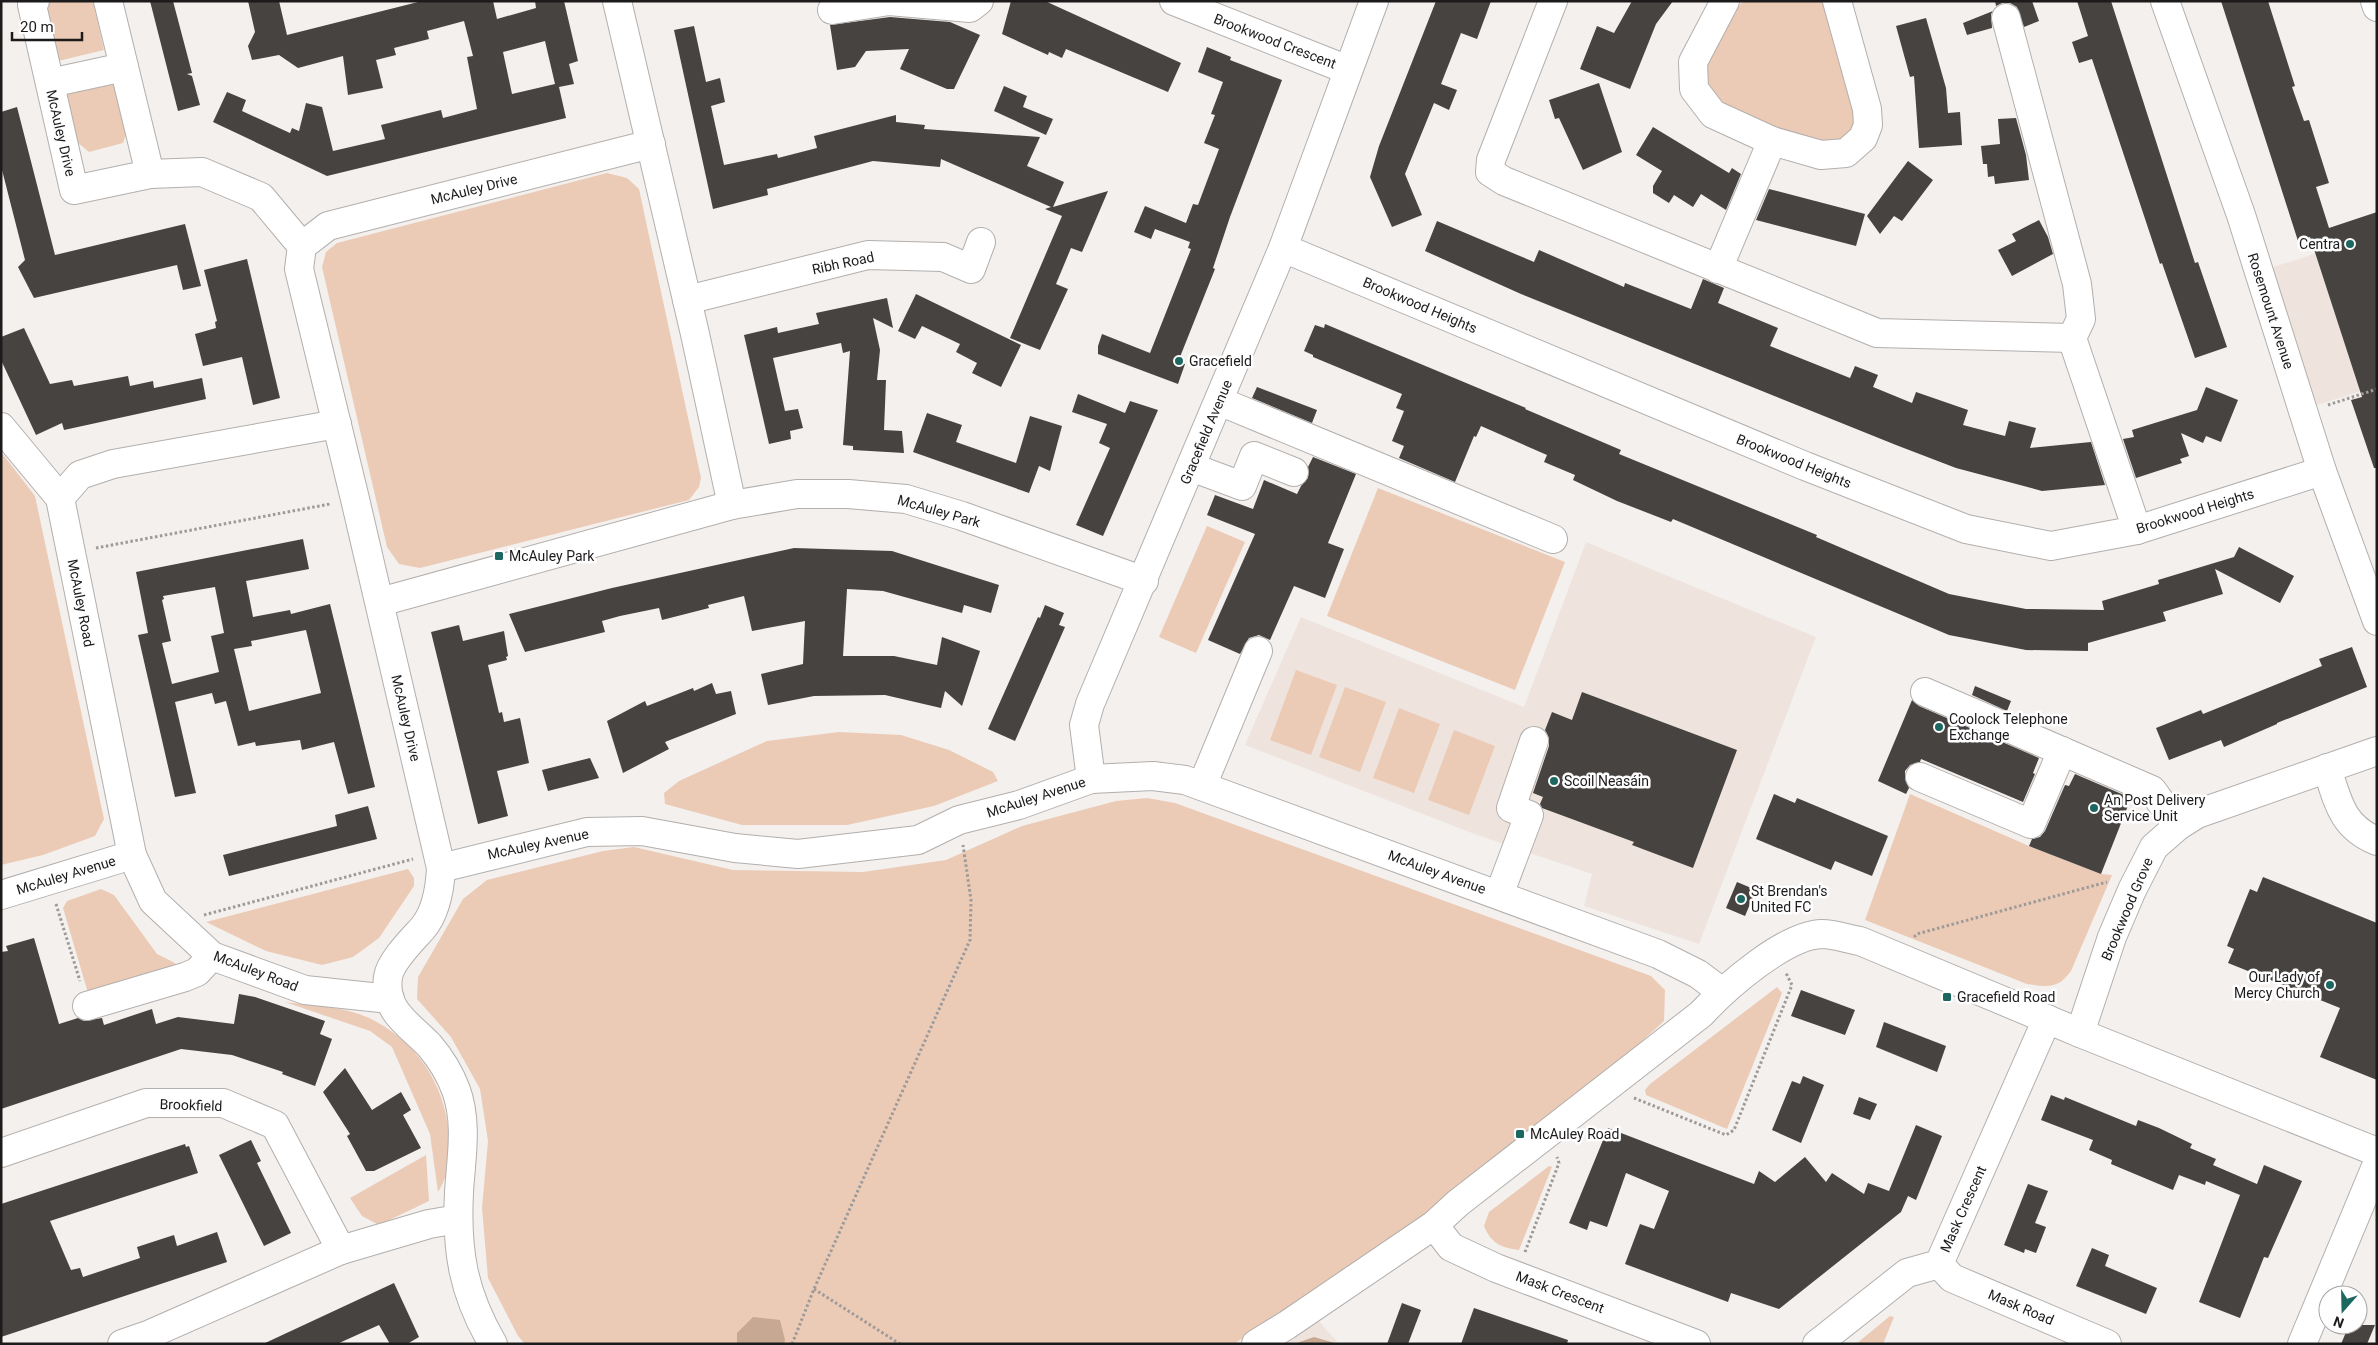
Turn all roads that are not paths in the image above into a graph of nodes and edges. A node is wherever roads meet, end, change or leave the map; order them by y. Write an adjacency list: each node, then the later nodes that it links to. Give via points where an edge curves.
1 (34, 1): 17 (street, McAuley Drive, via 32,5)
2 (108, 1): 15 (street)
3 (618, 1): 19 (street)
4 (979, 1): 13 (street, via 970,8 889,1)
5 (1174, 1): 16 (street, Brookwood Crescent)
6 (1374, 1): 16 (street, Gracefield Avenue)
7 (1553, 1): 24 (street, via 1491,160 1490,172)
8 (1725, 1): 18 (street, via 1693,62 1694,89 1713,114)
9 (1837, 1): 18 (street, via 1866,109 1868,124 1863,138 1846,153 1821,155)
10 (2165, 1): 31 (street, Rosemount Avenue, via 2241,215)
11 (2375, 1): 12 (street)
12 (2377, 7)
13 (832, 10)
14 (2006, 18): 26 (street, via 2077,284 2081,319)
15 (124, 67): 17 (street); 20 (street)
16 (1348, 70): 23 (street, Gracefield Avenue)
17 (50, 84): 20 (street, McAuley Drive, via 74,190)
18 (1772, 141): 24 (street)
19 (651, 144): 22 (street, McAuley Drive, via 328,226); 25 (street)
20 (150, 174): 22 (street, McAuley Drive, via 202,172 261,197)
21 (981, 242): 25 (street, Ribh Road, via 971,269 943,258 868,255)
22 (302, 246): 28 (street, McAuley Drive, via 299,269)
23 (1283, 248): 27 (street, Gracefield Avenue); 35 (street, Brookwood Heights, via 1789,460 1966,528 2051,546)
24 (1718, 269): 26 (street, via 1877,332)
25 (687, 300): 34 (street)
26 (2072, 338): 35 (street)
27 (1219, 401): 30 (street, Gracefield Avenue); 36 (street)
28 (337, 424): 33 (street, via 113,464 80,475); 38 (street, McAuley Drive)
29 (1, 427): 33 (street, McAuley Road)
30 (1191, 468): 32 (street, via 1242,486 1254,456); 37 (street, Gracefield Avenue)
31 (2322, 471): 35 (street, Brookwood Heights); 39 (street, Rosemount Avenue)
32 (1294, 472)
33 (60, 498): 51 (street, McAuley Road)
34 (732, 505): 37 (street, McAuley Park, via 797,494 906,499); 38 (street, McAuley Park)
35 (2137, 530)
36 (1553, 539)
37 (1144, 581): 47 (street, Gracefield Avenue, via 1090,704 1084,725)
38 (380, 602): 52 (street, McAuley Drive)
39 (2377, 621)
40 (1258, 651): 48 (street)
41 (1925, 692): 43 (street)
42 (1534, 741): 54 (street, via 1511,808 1529,815)
43 (2062, 751): 46 (street, via 2032,824); 49 (street, via 2152,790)
44 (2377, 751): 45 (street, Brookwood Grove)
45 (2327, 768): 49 (street, Brookwood Grove, via 2197,814); 50 (street, via 2339,807 2361,834)
46 (1920, 777)
47 (1091, 779): 48 (street, McAuley Avenue, via 1153,776); 52 (street, McAuley Avenue, via 1019,806 959,820 918,840 798,854 735,848 642,831 587,832)
48 (1202, 786): 54 (street, McAuley Avenue)
49 (2178, 826): 60 (street, Brookwood Grove, via 2154,847 2132,890)
50 (2377, 841)
51 (132, 856): 53 (street, McAuley Avenue); 55 (street, McAuley Road, via 153,901)
52 (439, 861): 57 (street, McAuley Drive, via 440,892 424,927 406,945 388,977)
53 (1, 895)
54 (1499, 895): 56 (street, McAuley Avenue, via 1658,954 1698,974)
55 (212, 956): 57 (street, McAuley Road, via 305,990); 58 (street, via 197,972 185,977)
56 (1722, 992): 59 (street, via 1793,941 1822,934 1860,941); 65 (street, via 1701,1014)
57 (390, 999): 64 (street, via 399,1018 428,1045 446,1068 457,1092 463,1154)
58 (87, 1006)
59 (2047, 1019): 60 (street); 67 (street, Mask Crescent)
60 (2080, 1033): 61 (street)
61 (2377, 1152)
62 (1, 1153): 66 (street, Brookfield, via 146,1103 222,1103 274,1125)
63 (2377, 1164): 74 (street)
64 (458, 1219): 66 (street); 69 (street, via 459,1251 468,1294)
65 (1434, 1225): 70 (street); 71 (street, Mask Crescent, via 1451,1247 1516,1276)
66 (340, 1250): 68 (street)
67 (1938, 1264): 72 (street, Mask Crescent, via 1907,1273); 73 (street, Mask Road, via 1952,1278)
68 (122, 1344)
69 (493, 1344)
70 (1256, 1344)
71 (1696, 1344)
72 (1817, 1344)
73 (2107, 1344)
74 (2302, 1344)

